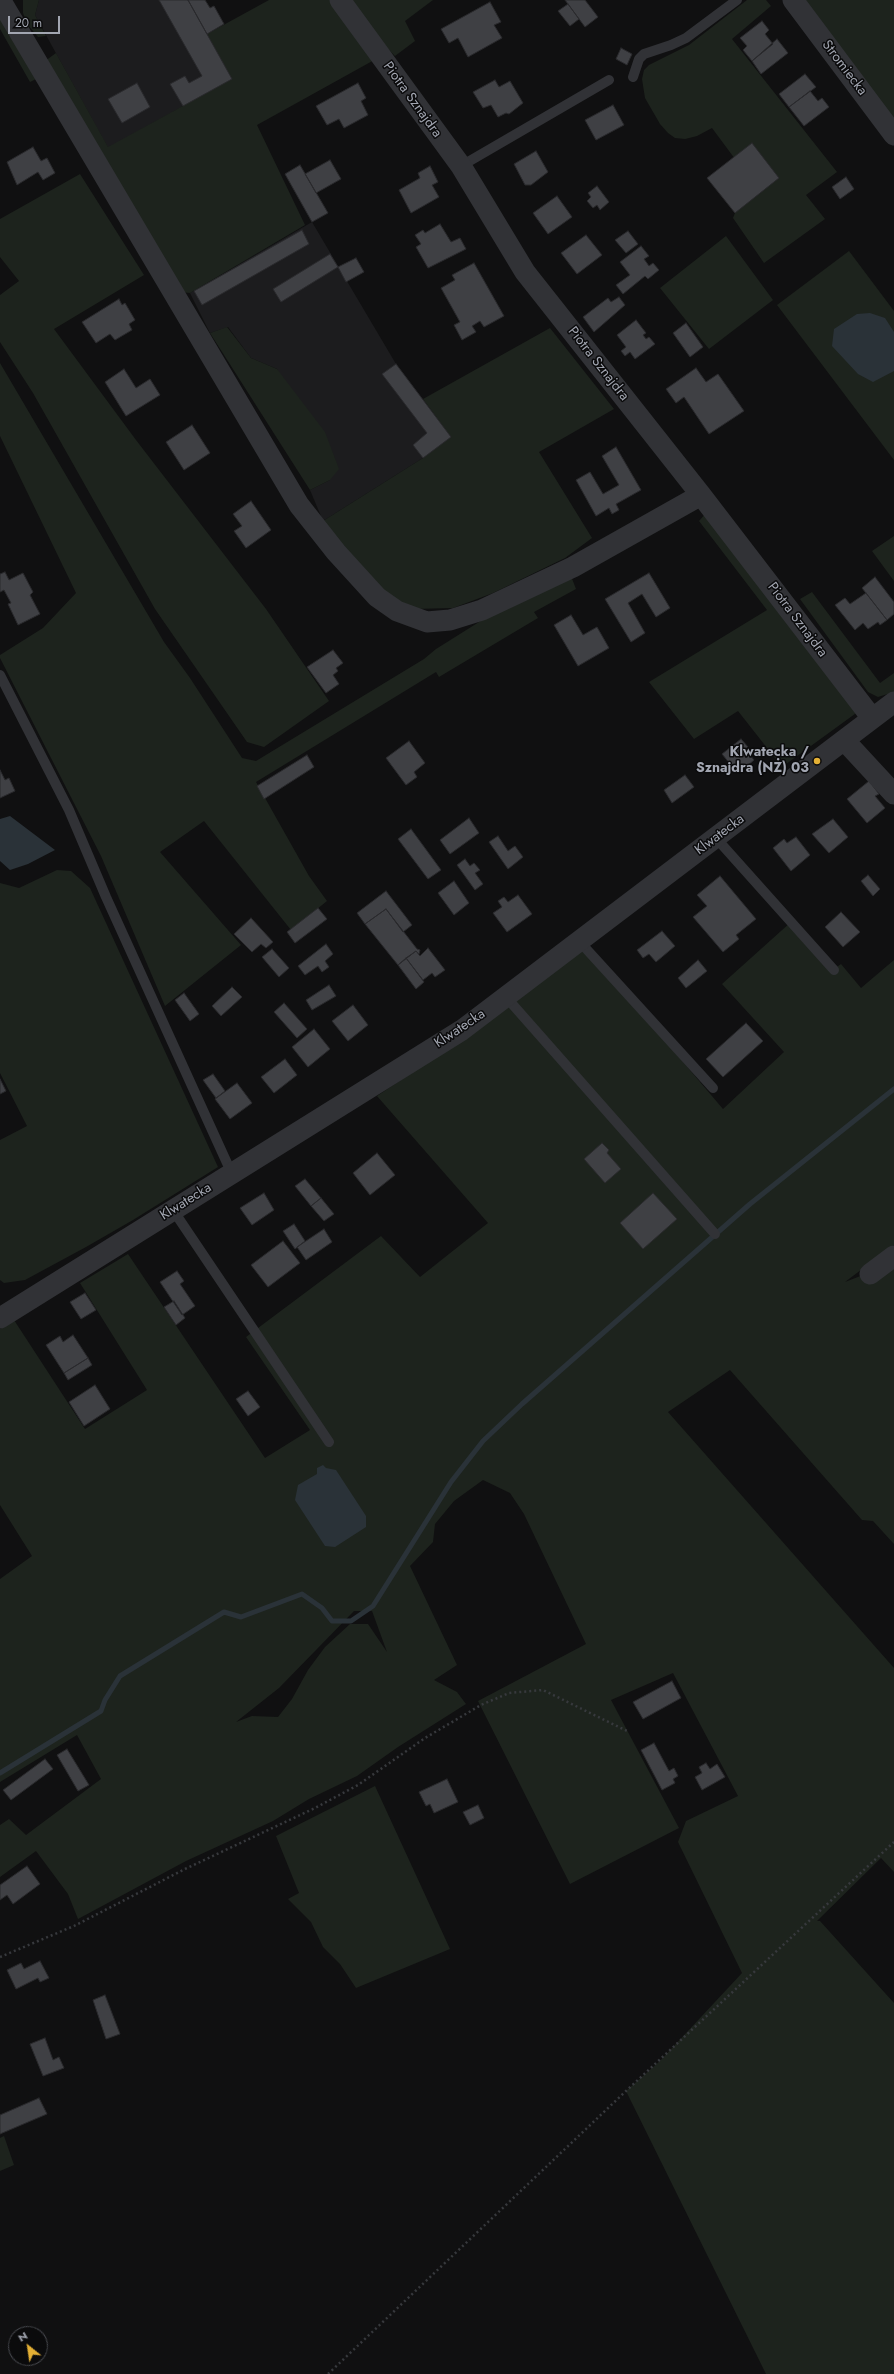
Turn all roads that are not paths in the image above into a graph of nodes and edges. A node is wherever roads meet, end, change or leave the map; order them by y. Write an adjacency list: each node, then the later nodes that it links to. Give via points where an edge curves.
1 (340, 0): 8 (street, Piotra Sznajdra)
2 (737, 0): 5 (lane, via 686,38 644,54 639,59)
3 (793, 0): 7 (street, Stromiecka)
4 (1, 1): 9 (street, via 299,505 336,552 382,600 397,611 427,622 450,620 482,610 573,567)
5 (633, 77)
6 (609, 80): 8 (lane)
7 (894, 135)
8 (461, 166): 9 (street, Piotra Sznajdra, via 526,272)
9 (701, 495): 12 (street, Piotra Sznajdra)
10 (0, 675): 20 (lane, via 69,810)
11 (894, 702): 12 (street, Klwatecka)
12 (872, 718): 13 (street, Klwatecka)
13 (844, 740): 14 (street); 15 (street, Klwatecka)
14 (894, 794)
15 (716, 838): 16 (street, Klwatecka); 17 (lane)
16 (580, 942): 18 (street, Klwatecka); 19 (lane)
17 (834, 970)
18 (506, 997): 20 (street, Klwatecka, via 462,1030); 22 (lane)
19 (713, 1088)
20 (232, 1174): 21 (street, Klwatecka)
21 (173, 1210): 25 (street, Klwatecka); 26 (lane)
22 (715, 1234)
23 (894, 1256): 24 (street)
24 (870, 1274)
25 (2, 1311)
26 (329, 1442)

